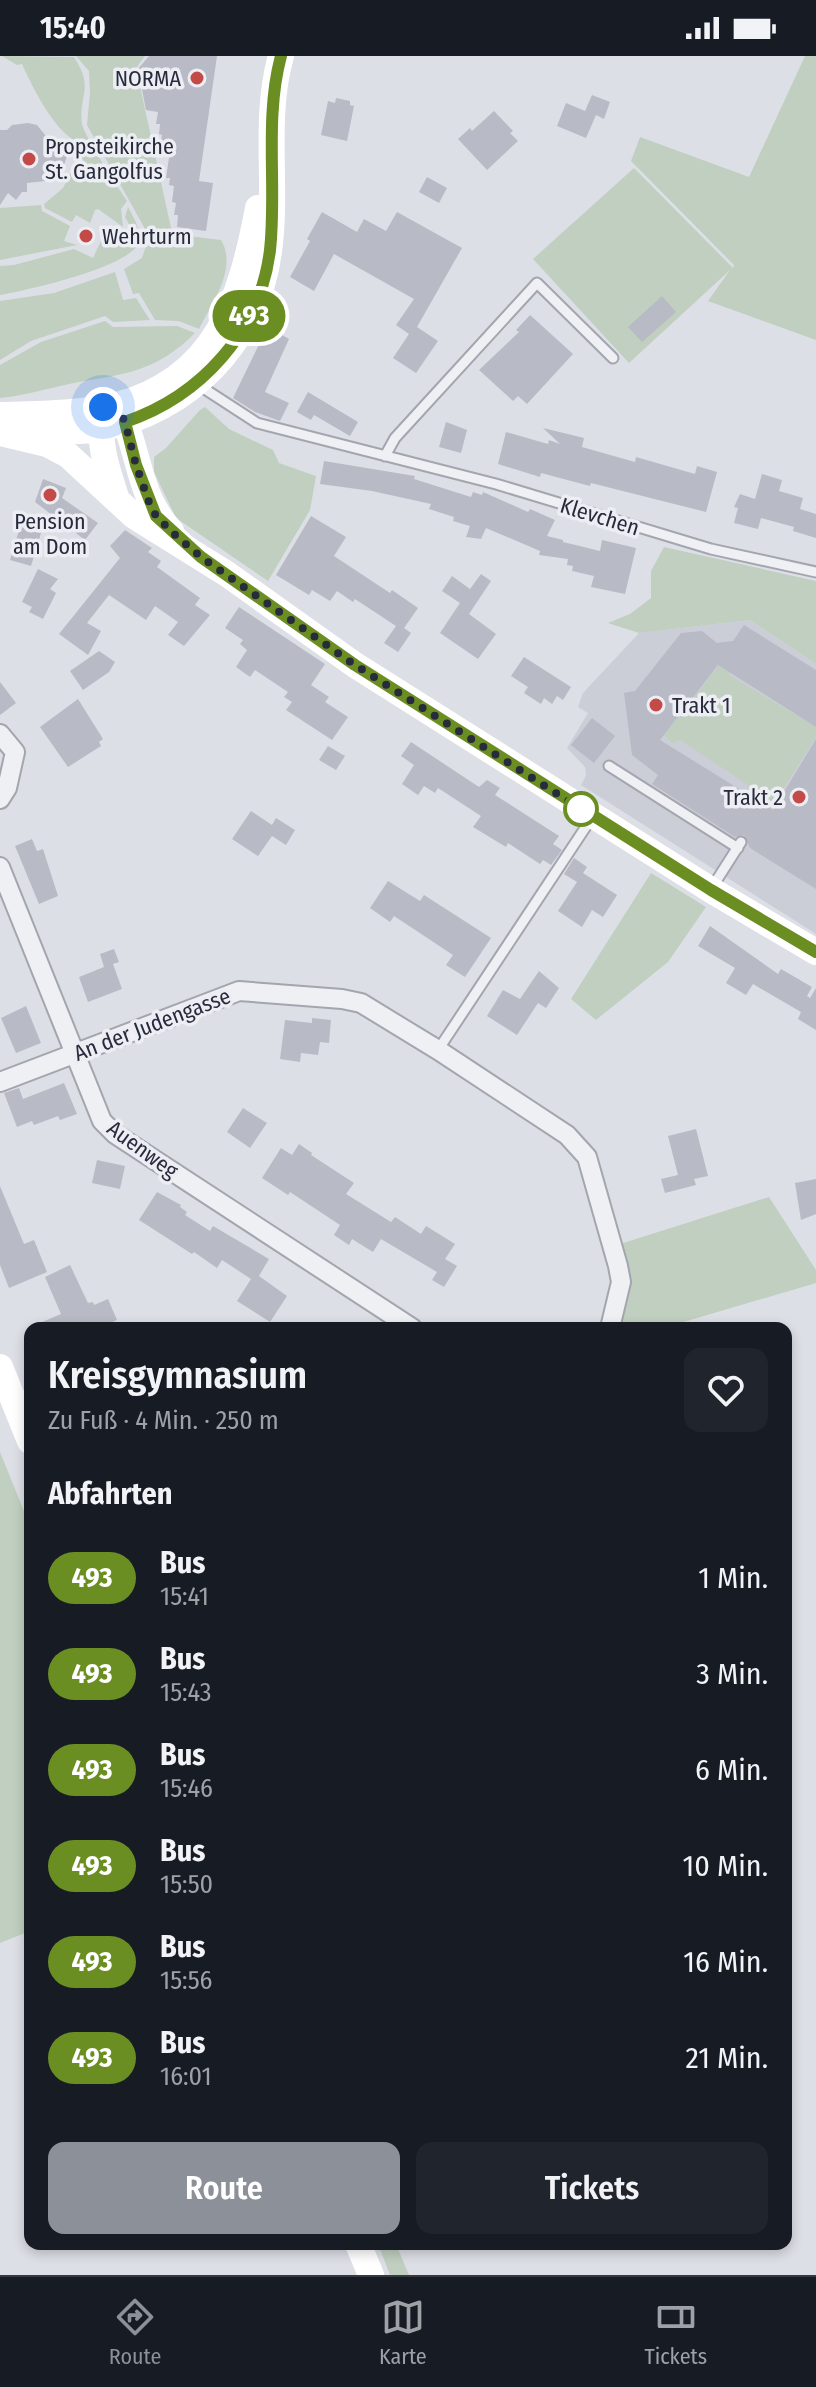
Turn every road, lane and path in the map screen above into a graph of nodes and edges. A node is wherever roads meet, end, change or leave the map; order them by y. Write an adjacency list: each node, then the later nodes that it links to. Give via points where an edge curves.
1 (281, 56): 2 (main road)
2 (272, 134): 4 (main road, via 265,273 238,336); 6 (main road, via 251,247 213,342 179,376)
3 (613, 358): 8 (lane, via 537,283 395,438)
4 (197, 384): 6 (main road, via 149,414); 8 (lane, Klevchen, via 257,423)
5 (0, 415): 6 (main road)
6 (111, 416): 7 (main road); 9 (main road, via 102,451); 10 (main road, via 156,516)
7 (0, 432): 9 (main road, via 68,455)
8 (385, 456): 11 (lane, Klevchen, via 711,549)
9 (117, 500): 10 (main road)
10 (201, 557): 15 (main road, via 355,665)
11 (816, 572)
12 (0, 734): 14 (street, via 15,752)
13 (609, 766): 17 (lane, via 740,845)
14 (4, 794)
15 (593, 816): 17 (main road); 19 (lane)
16 (0, 867): 20 (street, Auenweg)
17 (711, 890): 18 (main road)
18 (816, 952)
19 (438, 1050): 20 (street, An der Judengasse, via 361,1003 239,991); 23 (street, An der Judengasse, via 567,1135 587,1157 621,1282)
20 (73, 1054): 21 (street, An der Judengasse); 22 (street, Auenweg, via 102,1121 115,1134)
21 (0, 1082)
22 (403, 1322)
23 (611, 1322)
24 (0, 1367): 25 (main road)
25 (24, 1426)
26 (361, 2250): 27 (main road)
27 (371, 2275)

